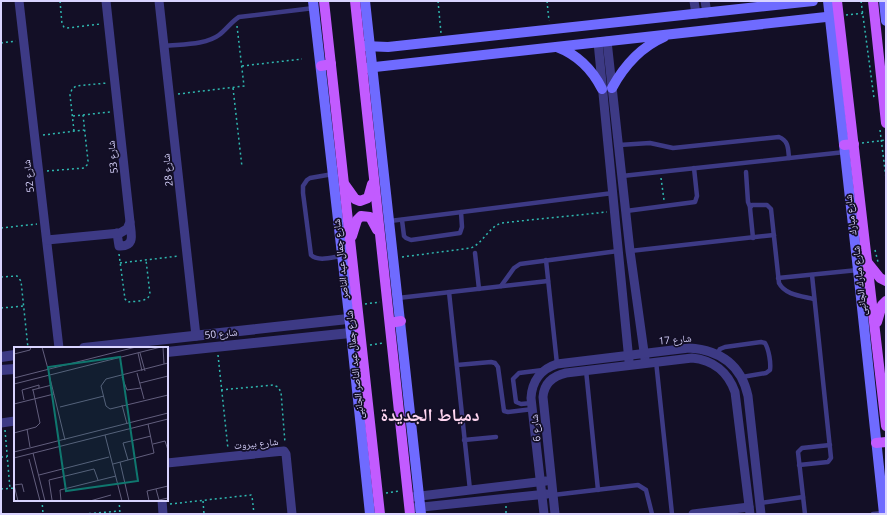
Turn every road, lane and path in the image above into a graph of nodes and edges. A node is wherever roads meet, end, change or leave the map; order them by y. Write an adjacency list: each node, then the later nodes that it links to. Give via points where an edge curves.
1 (19, 1): 30 (street, شارع 52)
2 (60, 1): 27 (path, via 64,27)
3 (106, 1): 27 (street, شارع 53)
4 (159, 1): 34 (street, شارع 28)
5 (324, 1): 38 (main road, شارع جمال عبد الناصر)
6 (355, 1): 35 (main road)
7 (365, 1): 35 (main road)
8 (438, 1): 31 (path)
9 (547, 1): 28 (path)
10 (694, 1): 22 (street)
11 (705, 1): 21 (street)
12 (813, 1): 18 (main road)
13 (820, 1): 24 (main road, via 826,10)
14 (828, 1): 23 (main road)
15 (838, 1): 23 (main road, شارع مبارك)
16 (873, 1): 20 (main road)
17 (314, 4): 25 (lane, via 246,15); 40 (main road, شارع جمال عبد الناصر الجانبى)
18 (757, 4): 21 (main road)
19 (885, 7): 20 (main road); 26 (main road)
20 (874, 12): 23 (path); 49 (main road)
21 (707, 13): 22 (main road)
22 (696, 14): 28 (main road)
23 (834, 16): 24 (main road); 55 (main road, شارع مبارك)
24 (818, 18): 29 (main road)
25 (236, 19): 34 (lane, via 213,39); 39 (path)
26 (886, 22)
27 (108, 23): 42 (street, شارع 53)
28 (550, 30): 31 (main road)
29 (669, 34): 32 (main road); 44 (main road, via 636,56)
30 (24, 40): 33 (path); 52 (street, شارع 52)
31 (442, 41): 35 (main road, via 388,47)
32 (603, 42): 36 (main road); 44 (street)
33 (1, 43)
34 (164, 46): 45 (street, شارع 28)
35 (365, 46): 41 (main road)
36 (555, 47): 41 (main road); 44 (main road, via 583,62)
37 (302, 59): 39 (path)
38 (331, 64): 40 (main road); 65 (main road, شارع جمال عبد الناصر)
39 (242, 66): 43 (path, via 244,86)
40 (321, 66): 62 (main road, شارع جمال عبد الناصر الجانبى)
41 (367, 68): 63 (main road); 73 (main road)
42 (115, 82): 46 (street, شارع 53); 48 (path, via 76,86 72,89)
43 (233, 88): 45 (path); 57 (path)
44 (608, 88): 54 (street); 66 (street)
45 (170, 95): 87 (street, شارع 28)
46 (118, 111): 47 (path); 74 (street, شارع 53)
47 (83, 115): 48 (path); 50 (path)
48 (72, 116): 51 (path)
49 (886, 123)
50 (84, 130): 51 (path); 59 (path, via 88,161 85,167)
51 (74, 131): 52 (path)
52 (34, 136): 59 (street, شارع 52)
53 (886, 140): 55 (path)
54 (619, 145): 56 (lane, via 650,143 672,148 779,138 787,144); 64 (street)
55 (848, 147): 56 (lane); 93 (main road, شارع مبارك); 94 (main road, شارع مبارك الجانبى)
56 (789, 158): 58 (lane)
57 (242, 166)
58 (694, 168): 60 (lane); 67 (lane, via 696,201)
59 (39, 172): 75 (street, شارع 52)
60 (660, 172): 64 (lane); 67 (path)
61 (746, 172): 68 (lane)
62 (333, 174): 88 (main road, شارع جمال عبد الناصر الجانبى); 88 (lane, via 310,178 304,183 302,193 311,255 316,259)
63 (374, 174): 65 (main road, via 369,195 363,201 355,199); 79 (main road)
64 (622, 176): 70 (street)
65 (344, 183): 82 (main road, شارع جمال عبد الناصر)
66 (613, 193): 69 (street); 71 (lane)
67 (664, 207): 70 (lane)
68 (750, 207): 78 (lane, via 765,204 770,207); 80 (lane)
69 (614, 211): 84 (street); 89 (path, via 501,223 471,248)
70 (626, 211): 85 (street)
71 (461, 212): 72 (lane); 72 (lane, via 460,232 411,240 404,236)
72 (402, 220): 73 (lane)
73 (390, 221): 89 (main road)
74 (130, 222): 77 (street, via 127,229); 83 (street, شارع 53, via 131,243)
75 (45, 223): 76 (path); 81 (street, شارع 52)
76 (1, 228)
77 (117, 233): 81 (street); 83 (street)
78 (774, 235): 80 (lane); 97 (lane)
79 (380, 238): 82 (main road, via 372,219 364,215 357,220); 106 (main road)
80 (753, 238): 85 (lane)
81 (47, 240): 119 (street, شارع 52)
82 (351, 241): 107 (main road, شارع جمال عبد الناصر)
83 (118, 246): 92 (path)
84 (618, 251): 91 (lane); 127 (street)
85 (630, 251): 126 (street)
86 (475, 253): 101 (lane)
87 (187, 255): 90 (path); 115 (street, شارع 28)
88 (342, 256): 110 (main road, شارع جمال عبد الناصر الجانبى)
89 (394, 258): 103 (main road)
90 (146, 260): 92 (path); 92 (path, via 150,297 130,302 125,299)
91 (546, 260): 98 (lane); 100 (lane, via 517,266)
92 (120, 263)
93 (868, 263): 99 (main road, via 880,278); 113 (main road, شارع مبارك)
94 (858, 270): 95 (lane); 143 (main road, شارع مبارك الجانبى)
95 (812, 275): 97 (lane); 104 (lane)
96 (1, 277): 108 (path, via 14,276 20,279)
97 (778, 278): 104 (lane, via 780,286 785,290)
98 (548, 281): 100 (lane); 129 (lane)
99 (886, 281)
100 (501, 286): 101 (lane)
101 (478, 288): 102 (lane)
102 (449, 292): 103 (lane); 130 (lane)
103 (398, 298): 111 (main road)
104 (814, 299): 144 (lane)
105 (886, 300): 113 (main road)
106 (387, 302): 107 (path); 112 (main road)
107 (358, 304): 110 (main road, شارع جمال عبد الناصر)
108 (24, 306): 109 (path); 118 (path)
109 (1, 308)
110 (354, 319): 114 (main road, شارع جمال عبد الناصر); 115 (street, شارع 50)
111 (401, 321): 112 (main road); 163 (main road)
112 (390, 323): 116 (main road)
113 (875, 327): 140 (main road, شارع مبارك)
114 (356, 332): 117 (main road, شارع جمال عبد الناصر); 121 (street, شارع 50); 182 (main road, شارع جمال عبد الناصر الجانبى)
115 (196, 336): 120 (street, شارع 50)
116 (392, 342): 117 (path); 160 (main road)
117 (362, 346): 159 (main road, شارع جمال عبد الناصر)
118 (28, 347)
119 (59, 347)
120 (93, 347)
121 (217, 347): 122 (street, شارع 50); 136 (path)
122 (168, 352)
123 (717, 354): 126 (street, شارع 17, via 704,349 689,348); 135 (street, شارع 17, via 729,361); 135 (lane, via 725,346 765,343 768,347 770,370)
124 (14, 356): 125 (street)
125 (1, 357)
126 (645, 358): 127 (street, شارع 17); 128 (street, شارع 17)
127 (629, 360): 129 (street, شارع 17); 134 (street, شارع 17)
128 (656, 361): 174 (street, شارع 17, via 686,358 703,360 719,368 731,381 737,398); 187 (lane)
129 (557, 364): 133 (street, شارع 6)
130 (457, 365): 137 (lane, via 495,363 498,367 503,410 508,412); 142 (lane)
131 (14, 369): 132 (street)
132 (1, 370)
133 (545, 370): 137 (street, شارع 6, via 534,384 531,393); 137 (lane, via 519,373 513,379 516,402)
134 (586, 370): 151 (street, شارع 6, via 558,375 551,379 544,389 543,401); 158 (lane)
135 (742, 377): 169 (street, شارع 17, via 748,396)
136 (222, 390): 145 (path, via 273,385 278,387 281,392); 147 (path)
137 (532, 406): 152 (street, شارع 6)
138 (14, 421): 139 (street)
139 (2, 422): 146 (path)
140 (886, 426)
141 (496, 436): 142 (lane)
142 (464, 440): 157 (lane)
143 (881, 443): 175 (main road, شارع مبارك الجانبى)
144 (830, 445): 150 (lane, via 829,461); 150 (lane, via 800,449 797,453)
145 (286, 454): 147 (street, شارع بيروت, via 282,451); 181 (street, شارع بيروت)
146 (7, 457): 148 (path); 155 (path)
147 (229, 457): 149 (street, شارع بيروت)
148 (1, 458)
149 (168, 463)
150 (799, 465): 165 (lane)
151 (552, 481): 152 (street); 162 (street, شارع 6)
152 (541, 482): 153 (street); 161 (street, شارع 6)
153 (528, 483): 157 (street); 164 (street)
154 (14, 488): 155 (path)
155 (10, 489): 156 (path)
156 (1, 490)
157 (470, 490): 163 (street)
158 (598, 490): 162 (lane); 186 (lane, via 641,486 646,490)
159 (378, 494): 160 (path); 183 (main road, شارع جمال عبد الناصر)
160 (408, 494): 163 (street); 173 (main road)
161 (542, 495): 162 (street); 164 (street); 184 (street, شارع 6)
162 (553, 495): 185 (street, شارع 6)
163 (419, 496): 171 (main road)
164 (530, 496): 171 (street)
165 (803, 497): 169 (lane); 190 (lane)
166 (42, 501): 176 (path)
167 (118, 501): 172 (path)
168 (203, 501): 170 (path); 179 (path); 180 (path, via 251,495)
169 (760, 502): 189 (street, شارع 17)
170 (162, 506)
171 (421, 510): 173 (street)
172 (120, 511): 177 (path); 178 (path)
173 (410, 511)
174 (749, 511): 188 (street)
175 (884, 513): 191 (lane)
176 (43, 514)
177 (84, 514)
178 (120, 514)
179 (204, 514)
180 (254, 514)
181 (292, 514)
182 (370, 514)
183 (380, 514)
184 (544, 514)
185 (555, 514)
186 (652, 514)
187 (672, 514)
188 (694, 514)
189 (761, 514)
190 (805, 514)
191 (873, 514)

